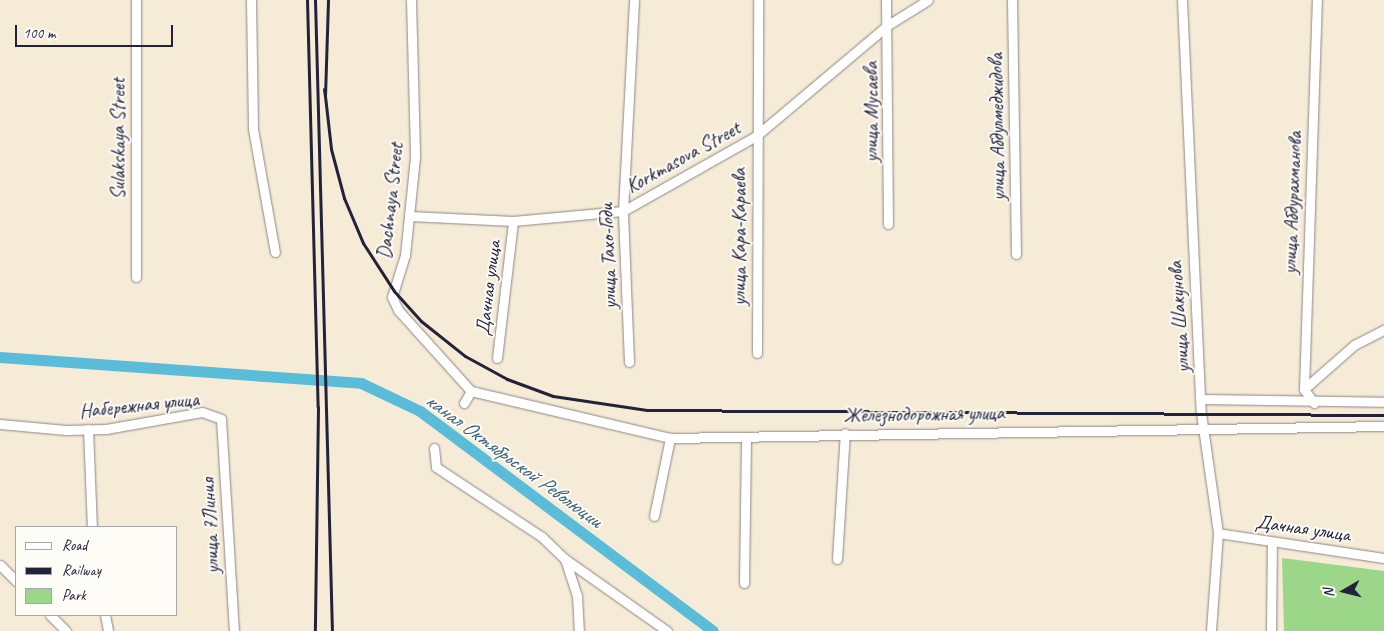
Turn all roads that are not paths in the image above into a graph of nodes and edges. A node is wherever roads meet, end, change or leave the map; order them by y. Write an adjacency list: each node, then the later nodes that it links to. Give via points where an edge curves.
1 (136, 0): 19 (street, Sulakskaya Street)
2 (251, 0): 17 (street, via 253,130)
3 (411, 0): 14 (street, Dachnaya Street, via 415,157)
4 (634, 0): 13 (street, улица Тахо-Годи)
5 (758, 0): 12 (street, улица Кара-Караева)
6 (886, 0): 11 (street, улица Мусаева)
7 (928, 0): 11 (street, Korkmasova Street)
8 (1012, 0): 18 (street, улица Абдулмеджидова)
9 (1182, 0): 26 (street, улица Шакунова)
10 (1317, 0): 24 (street, улица Абдурахманова)
11 (888, 25): 12 (street, Korkmasova Street); 16 (street, улица Мусаева)
12 (756, 136): 13 (street, Korkmasova Street); 21 (street, улица Кара-Караева)
13 (623, 211): 15 (street, Korkmasova Street); 23 (street, улица Тахо-Годи)
14 (409, 216): 15 (street, Korkmasova Street); 25 (street, Dachnaya Street, via 405,255 392,297 398,310)
15 (513, 221): 22 (street, Дачная улица)
16 (888, 224)
17 (275, 252)
18 (1016, 254)
19 (136, 277)
20 (1384, 330): 24 (street, via 1354,345)
21 (756, 353)
22 (497, 358)
23 (629, 362)
24 (1304, 390): 29 (street)
25 (471, 391): 28 (street); 36 (street, Железнодорожная улица)
26 (1202, 399): 29 (street); 32 (street, улица Шакунова)
27 (1384, 402): 29 (street)
28 (464, 403)
29 (1314, 403)
30 (221, 418): 34 (street, Набережная улица, via 202,412); 53 (street, улица 7Линия)
31 (0, 424): 34 (street, Набережная улица)
32 (1203, 426): 33 (street, Железнодорожная улица); 35 (street, Железнодорожная улица); 41 (street, улица Шакунова)
33 (1384, 426)
34 (88, 429): 40 (street)
35 (845, 433): 37 (street, Железнодорожная улица); 45 (street)
36 (670, 438): 37 (street, Железнодорожная улица); 39 (street)
37 (746, 438): 48 (street)
38 (434, 448): 44 (street, via 436,467 446,476 542,537)
39 (654, 516)
40 (92, 526)
41 (1218, 533): 42 (street, Дачная улица); 56 (street, улица Шакунова)
42 (1272, 542): 43 (street, Дачная улица); 57 (street)
43 (1384, 558)
44 (565, 559): 54 (street, via 577,594); 55 (street)
45 (836, 559)
46 (0, 565): 47 (street)
47 (15, 580)
48 (744, 583)
49 (51, 616): 51 (street)
50 (105, 616): 52 (street)
51 (66, 631)
52 (108, 631)
53 (234, 631)
54 (578, 631)
55 (667, 631)
56 (1211, 631)
57 (1271, 631)

